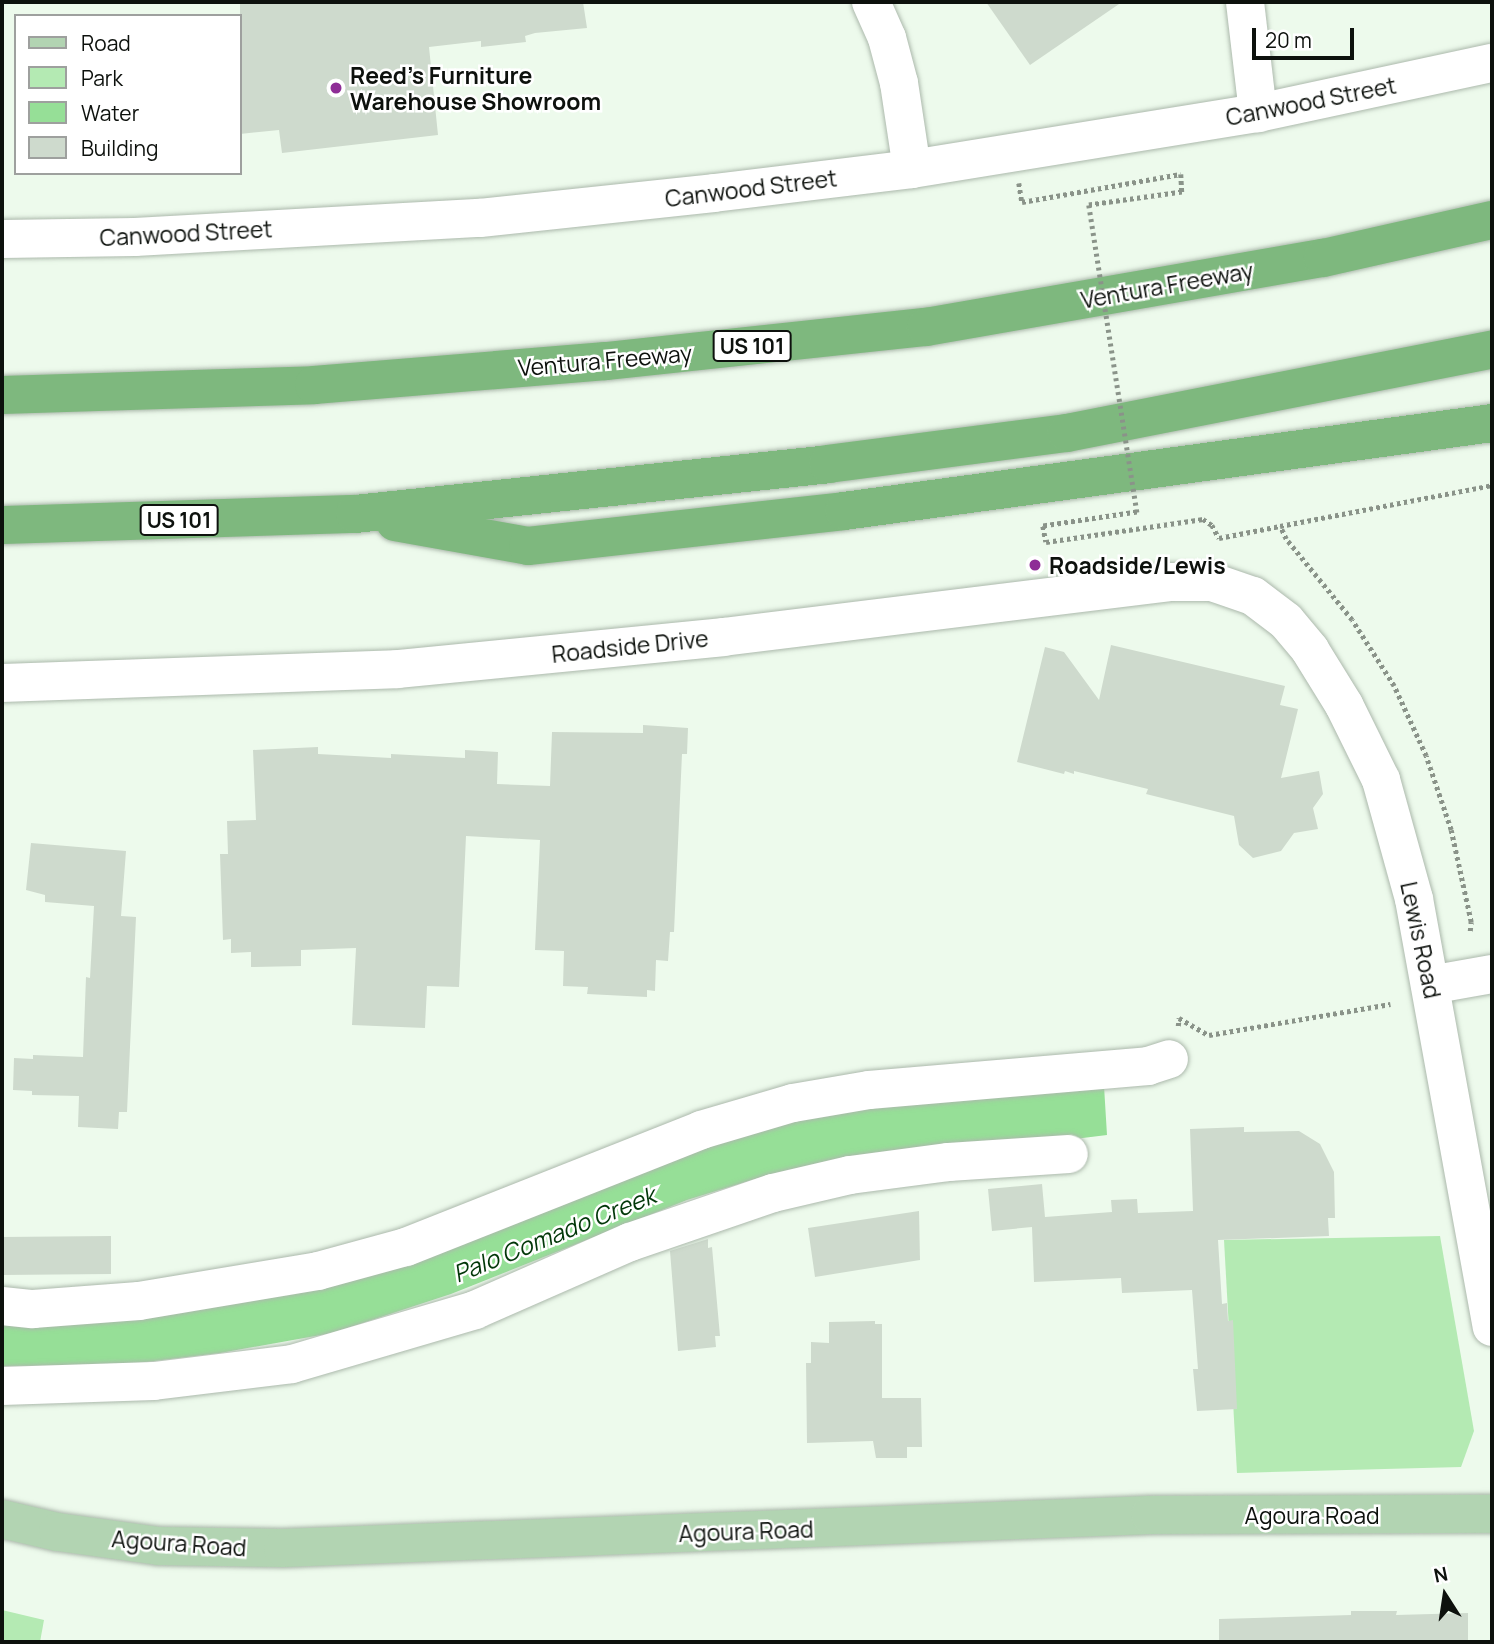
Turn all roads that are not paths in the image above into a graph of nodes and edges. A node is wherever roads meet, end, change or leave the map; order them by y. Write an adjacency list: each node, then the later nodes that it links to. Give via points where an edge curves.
1 (871, 2): 5 (street, via 899,83)
2 (1245, 2): 4 (street)
3 (1492, 63): 4 (street, Canwood Street)
4 (1258, 113): 5 (street, Canwood Street)
5 (912, 169): 7 (street, Canwood Street, via 480,218 135,237)
6 (1492, 220): 9 (highway, Ventura Freeway / US 101, via 1323,258 926,327 606,361 314,385)
7 (2, 239)
8 (1492, 350): 11 (highway, US 101, via 1067,433 828,464)
9 (2, 394)
10 (1492, 423): 11 (highway, via 858,509 528,546)
11 (355, 514): 12 (highway, US 101)
12 (2, 525)
13 (1253, 596): 14 (street, Roadside Drive, via 1212,582 1168,582 723,637 398,669); 16 (street, Lewis Road, via 1286,621 1310,650 1381,780 1414,899)
14 (2, 682)
15 (1492, 974): 16 (street)
16 (1430, 985): 20 (street, Lewis Road)
17 (1169, 1059): 19 (street, via 1148,1066 869,1090 793,1103 701,1130 406,1247 318,1271 139,1301 33,1309)
18 (1069, 1154): 21 (street, via 849,1175 773,1193 630,1242 475,1310 292,1364 154,1381)
19 (2, 1306)
20 (1492, 1326)
21 (2, 1386)
22 (1492, 1514): 23 (main road, Agoura Road, via 1150,1515 283,1548 159,1546)
23 (2, 1519)

